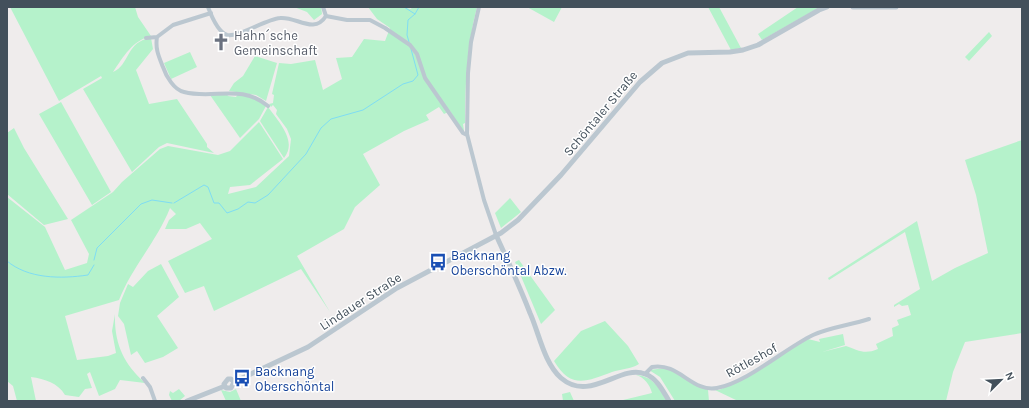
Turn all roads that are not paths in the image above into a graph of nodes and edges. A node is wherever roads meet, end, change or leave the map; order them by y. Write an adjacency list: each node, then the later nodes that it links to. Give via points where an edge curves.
1 (208, 7): 7 (street)
2 (323, 7): 8 (street)
3 (479, 7): 12 (street, via 471,42 468,74)
4 (827, 7): 13 (street, Schöntaler Straße, via 758,45 730,52 688,53 662,63 640,82 524,216)
5 (853, 7): 6 (street)
6 (896, 7)
7 (210, 13): 8 (street, via 222,32 227,35 274,19 290,19 309,25); 10 (street, via 173,25)
8 (326, 16): 12 (street, via 347,20 370,20 410,45 417,54 432,90 463,134)
9 (146, 38): 10 (street)
10 (157, 38): 11 (street, via 156,48 164,71 175,87 183,92 234,92 255,97)
11 (268, 106)
12 (467, 135): 13 (street)
13 (496, 235): 15 (street, via 548,360 561,378 576,386 587,387 628,374); 18 (street, Lindauer Straße, via 397,288 308,348 234,382 228,379 225,386)
14 (869, 319): 15 (street, Rötleshof, via 813,335 738,380 716,388 700,386 666,367 652,367)
15 (645, 374): 19 (street, via 654,380)
16 (143, 378): 17 (street, via 150,386)
17 (155, 401)
18 (187, 401)
19 (669, 401)

